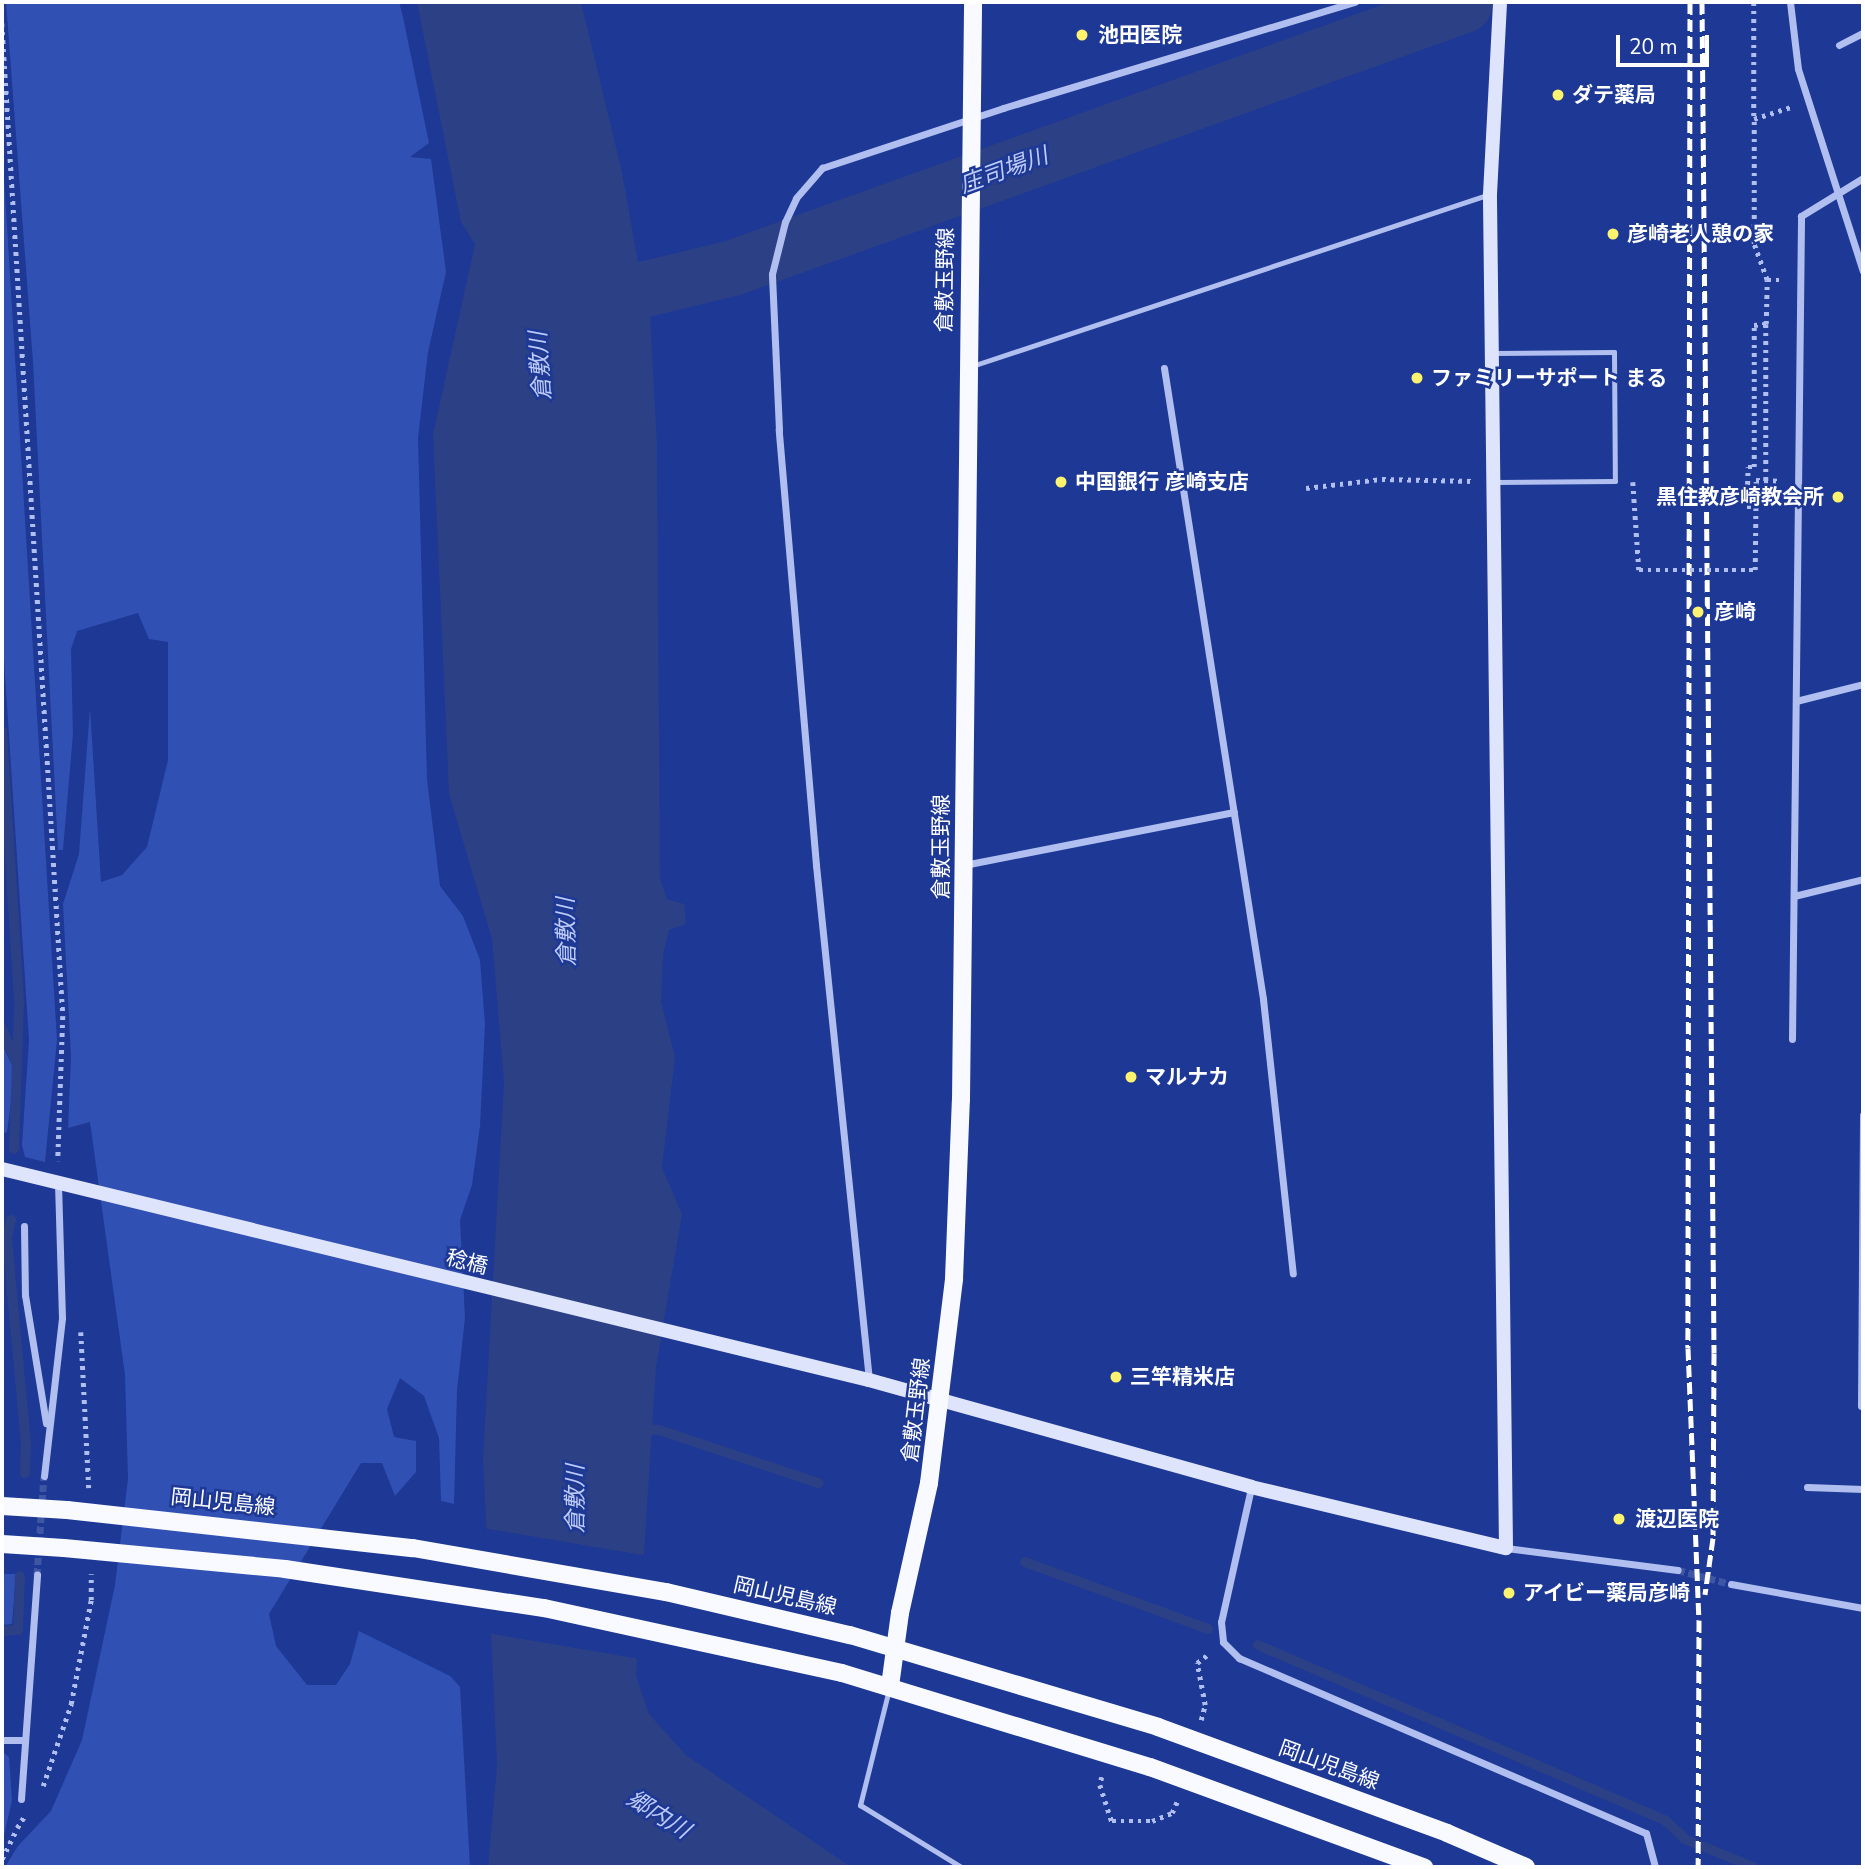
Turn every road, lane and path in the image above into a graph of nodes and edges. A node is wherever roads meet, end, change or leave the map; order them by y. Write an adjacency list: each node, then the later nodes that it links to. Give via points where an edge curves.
1 (973, 2): 10 (main road, 倉敷玉野線)
2 (1354, 2): 10 (street)
3 (1500, 2): 14 (street)
4 (1754, 2): 11 (path)
5 (1790, 2): 9 (street, via 1798,69)
6 (2, 23): 35 (path, via 63,1016)
7 (1863, 33): 8 (street)
8 (1839, 45)
9 (1809, 102): 11 (path); 13 (street)
10 (971, 118): 18 (main road, 倉敷玉野線); 38 (street, via 822,168 796,198 772,274 779,430 816,864)
11 (1754, 119): 16 (path, via 1754,244 1767,280)
12 (1863, 178): 13 (street)
13 (1838, 191): 15 (street); 27 (street, via 1801,216)
14 (1490, 194): 17 (street); 18 (lane)
15 (1863, 271)
16 (1766, 324): 24 (path, via 1754,325 1754,467 1748,467); 25 (path, via 1766,481 1756,480)
17 (1494, 353): 20 (lane, via 1614,352); 21 (street)
18 (967, 368): 29 (main road, 倉敷玉野線)
19 (1164, 368): 28 (street)
20 (1615, 481): 21 (lane); 25 (path, bridge, via 1636,482 1639,570 1755,570)
21 (1495, 482): 22 (path, via 1382,479); 48 (street)
22 (1306, 488)
23 (1732, 493): 24 (path)
24 (1747, 494): 25 (path, via 1747,507)
25 (1756, 507)
26 (1863, 684): 27 (street)
27 (1796, 701): 31 (street)
28 (1234, 811): 29 (street); 37 (street, via 1264,999)
29 (964, 865): 39 (main road, 倉敷玉野線, via 954,1279)
30 (1863, 879): 31 (street)
31 (1794, 896): 32 (street)
32 (1792, 1039)
33 (1863, 1115): 40 (street)
34 (2, 1169): 35 (street, 稔橋)
35 (58, 1184): 38 (street, 稔橋); 41 (street, via 62,1318 58,1376)
36 (24, 1226): 41 (street, via 25,1295)
37 (1293, 1273)
38 (869, 1380): 39 (street, 稔橋)
39 (942, 1398): 43 (street, 稔橋); 53 (main road, 倉敷玉野線)
40 (1861, 1406)
41 (47, 1427): 42 (street)
42 (44, 1476)
43 (1251, 1487): 48 (street, 稔橋); 62 (street, via 1221,1622 1223,1642 1238,1658 1646,1833)
44 (1807, 1487): 45 (street)
45 (1863, 1489)
46 (2, 1506): 53 (main road, 岡山児島線, bridge, via 413,1548 666,1592)
47 (2, 1544): 54 (main road, bridge, via 285,1569 544,1608)
48 (1506, 1548): 49 (street)
49 (1678, 1570)
50 (37, 1575): 56 (street)
51 (1731, 1584): 52 (street)
52 (1863, 1608)
53 (897, 1646): 54 (main road, 倉敷玉野線); 61 (main road, 岡山児島線, bridge, via 1158,1727 1447,1833)
54 (890, 1686): 59 (lane, via 860,1805); 60 (main road, bridge, via 1150,1766)
55 (2, 1740): 56 (street)
56 (24, 1740): 57 (street)
57 (21, 1799): 58 (path, via 17,1828)
58 (2, 1859)
59 (961, 1867)
60 (1424, 1867)
61 (1525, 1867)
62 (1655, 1867)

